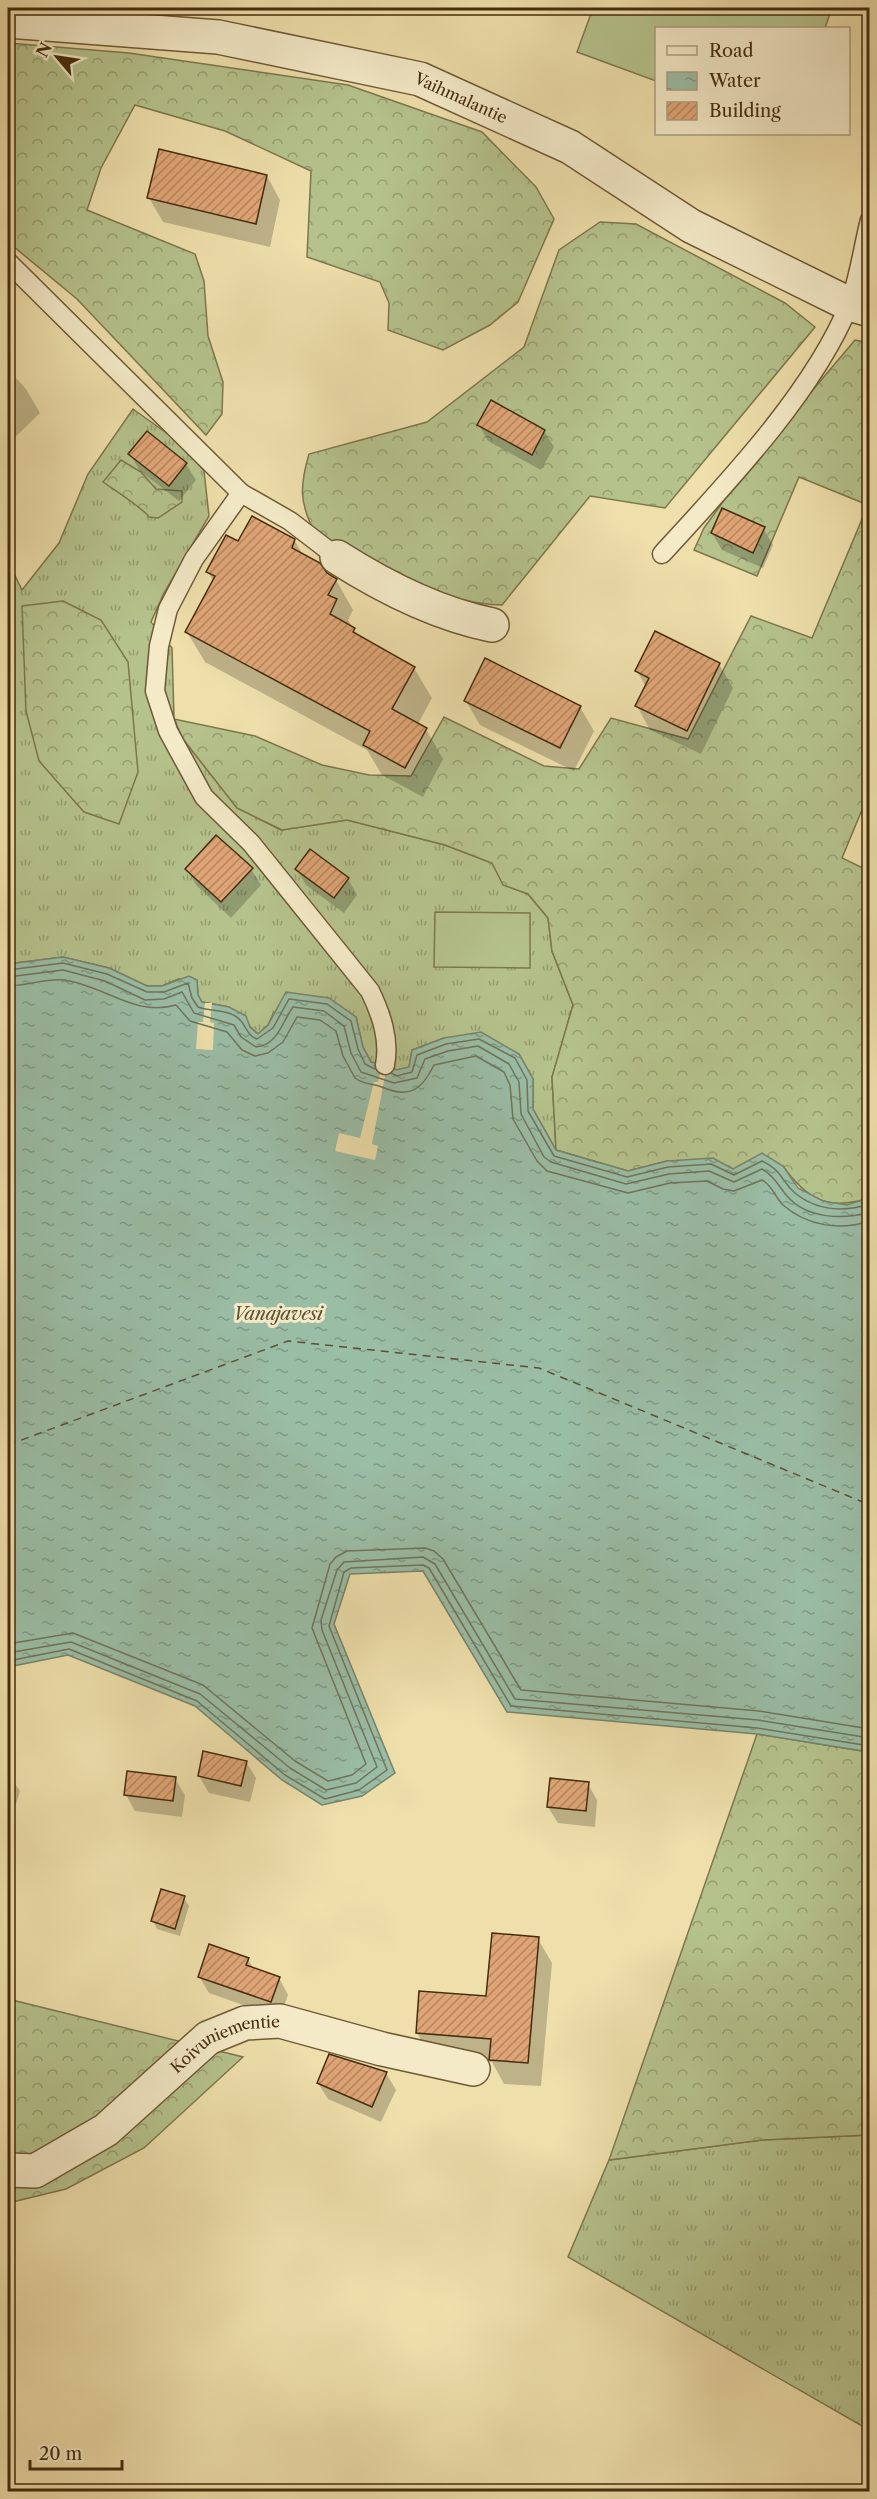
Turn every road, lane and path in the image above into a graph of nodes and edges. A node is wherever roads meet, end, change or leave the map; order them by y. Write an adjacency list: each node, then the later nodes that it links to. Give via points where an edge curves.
1 (8, 21): 4 (street, Vaihmalantie, via 218,37 420,79 570,147 691,226)
2 (870, 220): 4 (lane)
3 (8, 262): 5 (lane)
4 (859, 307): 6 (lane, via 758,445)
5 (241, 493): 7 (lane, via 290,520); 9 (lane, via 194,559 168,609 159,646 155,691 168,731 204,797 251,843 370,991 381,1015)
6 (662, 554)
7 (337, 557): 8 (street, via 408,596)
8 (492, 625)
9 (385, 1065)
10 (473, 2069): 11 (street, Koivuniementie, via 280,2021 245,2023 208,2038 106,2130 34,2171)
11 (8, 2170)

